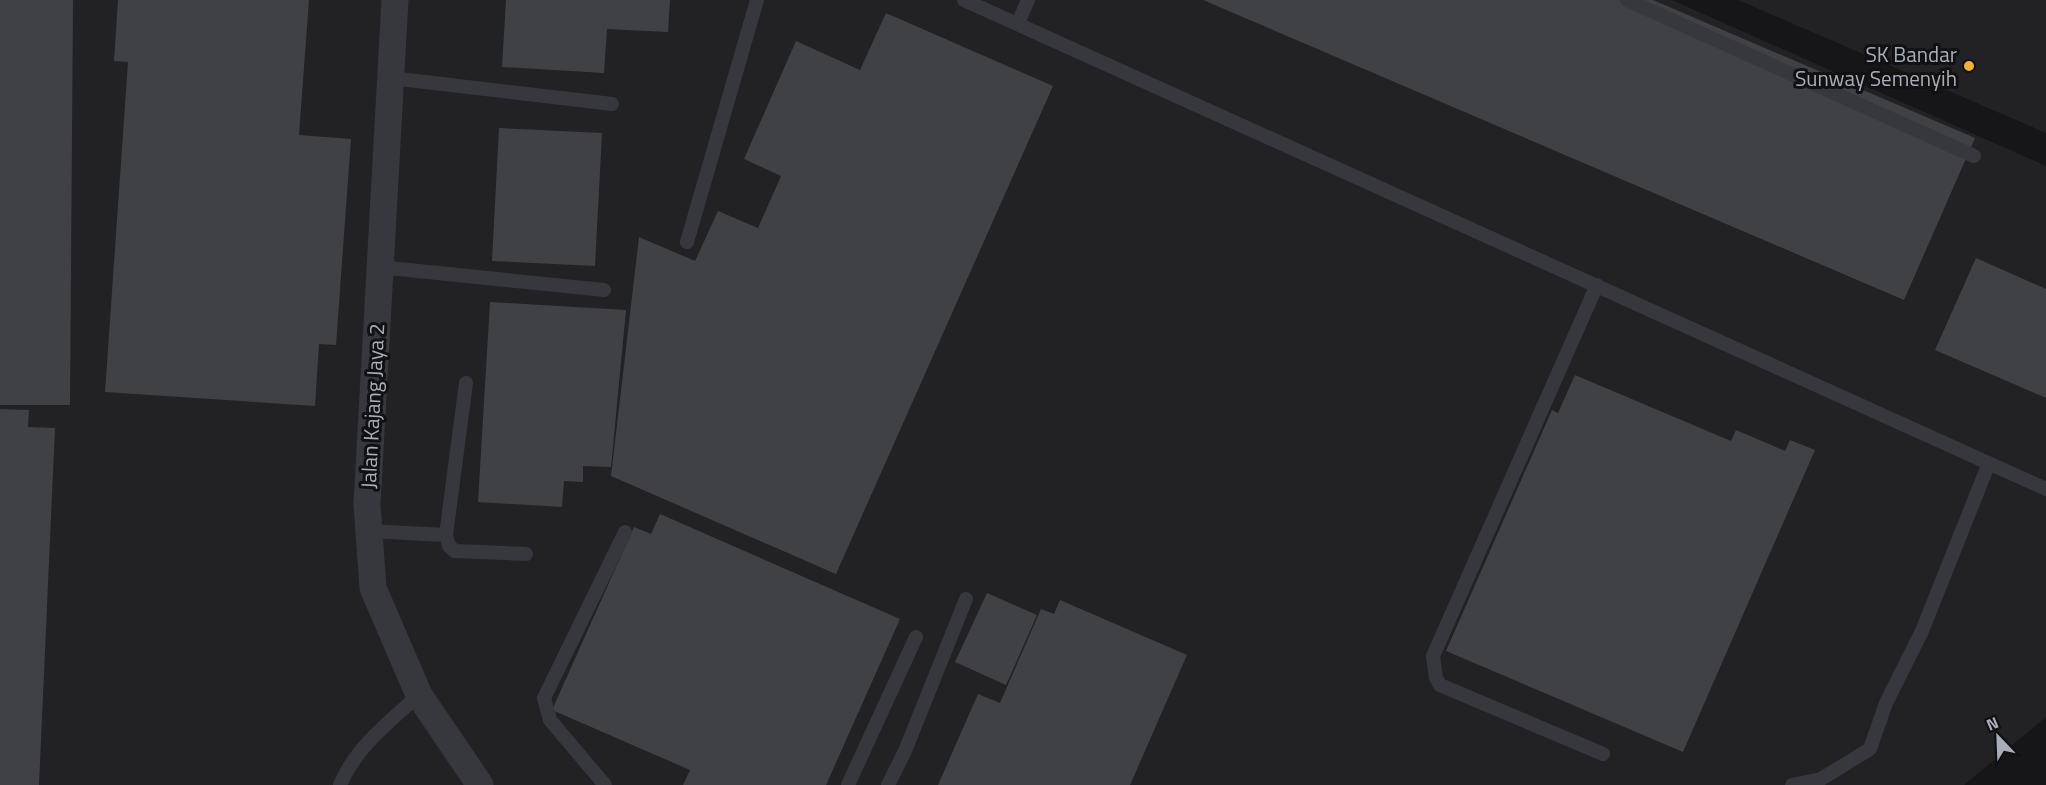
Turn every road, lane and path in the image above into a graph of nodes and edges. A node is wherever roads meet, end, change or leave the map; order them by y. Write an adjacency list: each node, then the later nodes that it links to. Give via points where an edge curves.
1 (395, 0): 7 (street, Jalan Kajang Jaya 2)
2 (757, 0): 10 (lane)
3 (964, 0): 6 (lane)
4 (1028, 0): 6 (lane)
5 (1627, 0): 9 (lane)
6 (1018, 23): 12 (lane)
7 (391, 78): 8 (lane); 11 (street, Jalan Kajang Jaya 2)
8 (612, 104)
9 (1974, 156)
10 (687, 242)
11 (379, 267): 13 (lane); 17 (street, Jalan Kajang Jaya 2, via 367,504)
12 (1597, 285): 15 (lane); 24 (lane, via 1433,656 1440,685)
13 (604, 290)
14 (466, 383): 19 (lane)
15 (1989, 463): 16 (lane); 30 (lane, via 1870,749 1821,779)
16 (2046, 489)
17 (369, 531): 19 (lane); 23 (street, Jalan Kajang Jaya 2, via 373,588)
18 (625, 532): 27 (lane, via 544,698 550,720)
19 (446, 535): 20 (lane, via 455,551)
20 (526, 554)
21 (966, 599): 29 (lane)
22 (916, 637): 28 (lane)
23 (419, 695): 25 (lane, via 369,741); 26 (street, Jalan Kajang Jaya 2)
24 (1603, 754)
25 (340, 785)
26 (480, 785)
27 (605, 785)
28 (848, 785)
29 (888, 785)
30 (1792, 785)

